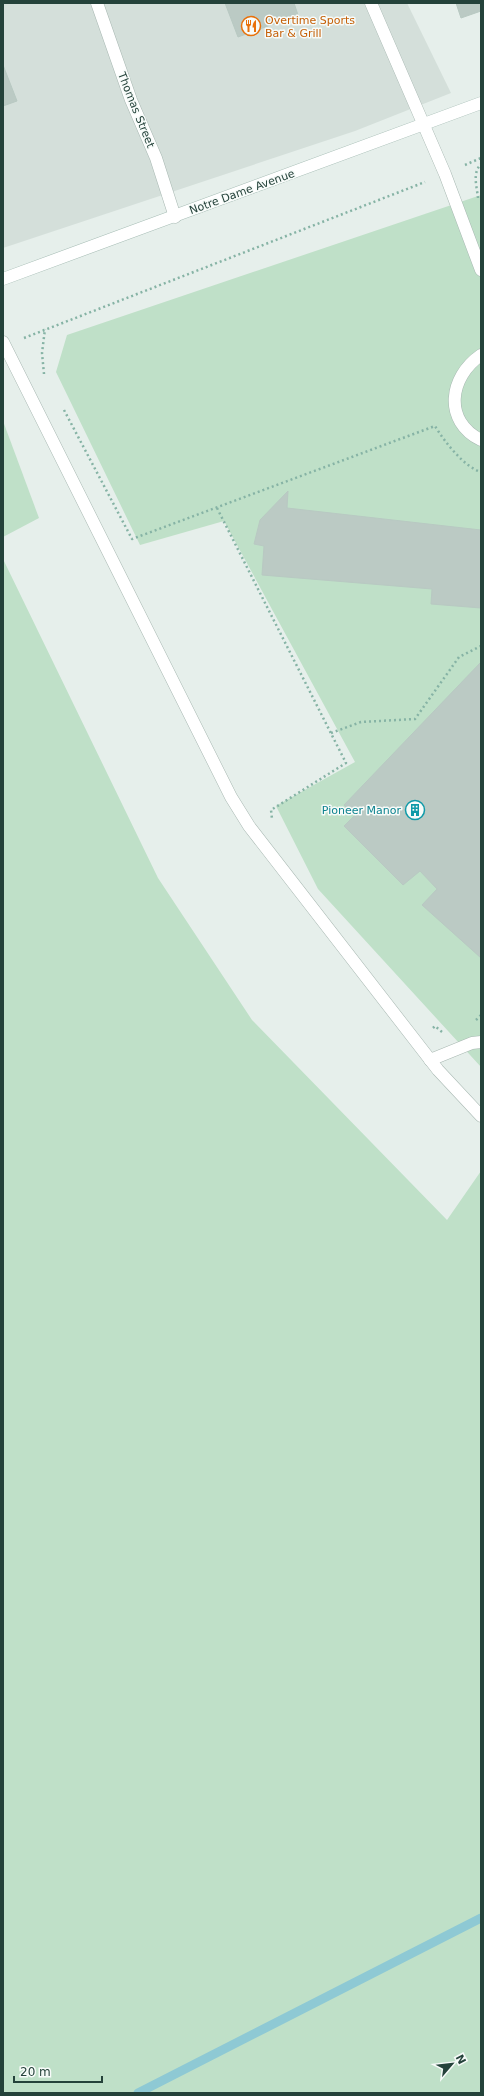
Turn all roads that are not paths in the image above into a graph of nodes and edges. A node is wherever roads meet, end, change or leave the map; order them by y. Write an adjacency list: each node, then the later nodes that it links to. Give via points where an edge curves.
1 (97, 3): 5 (main road, Thomas Street, via 131,100 156,158)
2 (371, 3): 4 (main road)
3 (481, 103): 4 (main road, Notre Dame Avenue)
4 (424, 124): 5 (main road, Notre Dame Avenue); 6 (main road)
5 (174, 217): 7 (main road, Notre Dame Avenue)
6 (481, 270)
7 (3, 279)
8 (4, 344): 12 (main road, via 231,797 254,832)
9 (481, 355): 10 (main road, via 461,374 454,395 458,418 470,435)
10 (481, 440)
11 (481, 1042): 12 (main road, via 472,1042)
12 (430, 1060): 13 (main road)
13 (481, 1116)

